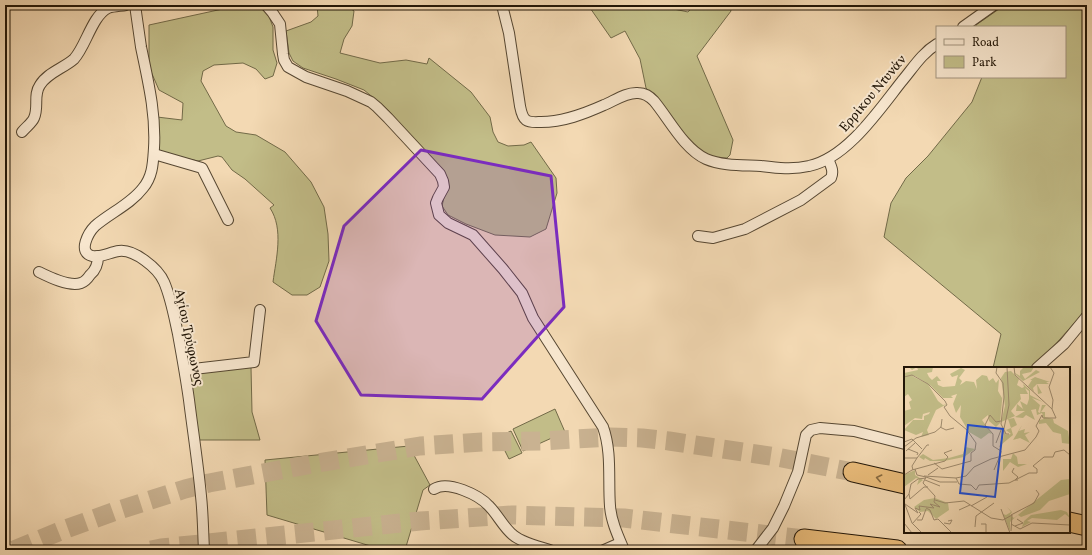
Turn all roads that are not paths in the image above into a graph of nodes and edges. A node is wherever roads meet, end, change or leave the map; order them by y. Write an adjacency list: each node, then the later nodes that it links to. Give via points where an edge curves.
1 (126, 5): 8 (street, via 103,12 76,56 45,79 36,94 34,118)
2 (136, 5): 9 (street, via 153,110)
3 (266, 5): 26 (street, via 280,24 283,54 288,67 306,77 364,98 377,107 440,174 444,187 436,203 439,215 448,223 473,235 522,293 533,318 603,426 608,458 610,510)
4 (502, 5): 10 (street, Ερρίκου Ντυνάν, via 510,37 520,106 527,121 549,122 564,119 628,94 644,93 654,101 688,145 698,154 711,160 745,166 796,168)
5 (994, 5): 6 (street)
6 (965, 26)
7 (936, 45): 10 (street, Ερρίκου Ντυνάν, via 919,60 864,129)
8 (22, 132)
9 (154, 154): 11 (street, via 202,168); 13 (street, via 151,174 141,192 98,223 86,238 87,252 92,256)
10 (828, 159): 12 (street, via 832,167 831,178 801,200 745,230 713,238)
11 (228, 220)
12 (698, 236)
13 (98, 256): 14 (street, via 94,272 80,284 64,282); 18 (street, Αγίου Τρύφωνος, via 127,251 144,260 159,273 172,306)
14 (39, 272)
15 (260, 310): 18 (street, via 254,362)
16 (1087, 316): 17 (street, via 1064,344)
17 (1038, 367)
18 (185, 370): 27 (street, Αγίου Τρύφωνος, via 201,496)
19 (904, 444): 30 (street, via 854,430 811,430 806,435 798,472 784,506 773,528)
20 (853, 472): 21 (highway, one-way to 20)
21 (904, 484)
22 (434, 489): 28 (street, via 457,488 477,497 490,506 514,536)
23 (1070, 522): 24 (highway)
24 (1087, 526)
25 (804, 539): 31 (highway)
26 (622, 546): 29 (street)
27 (204, 550)
28 (550, 550)
29 (604, 550)
30 (756, 550)
31 (898, 550)

